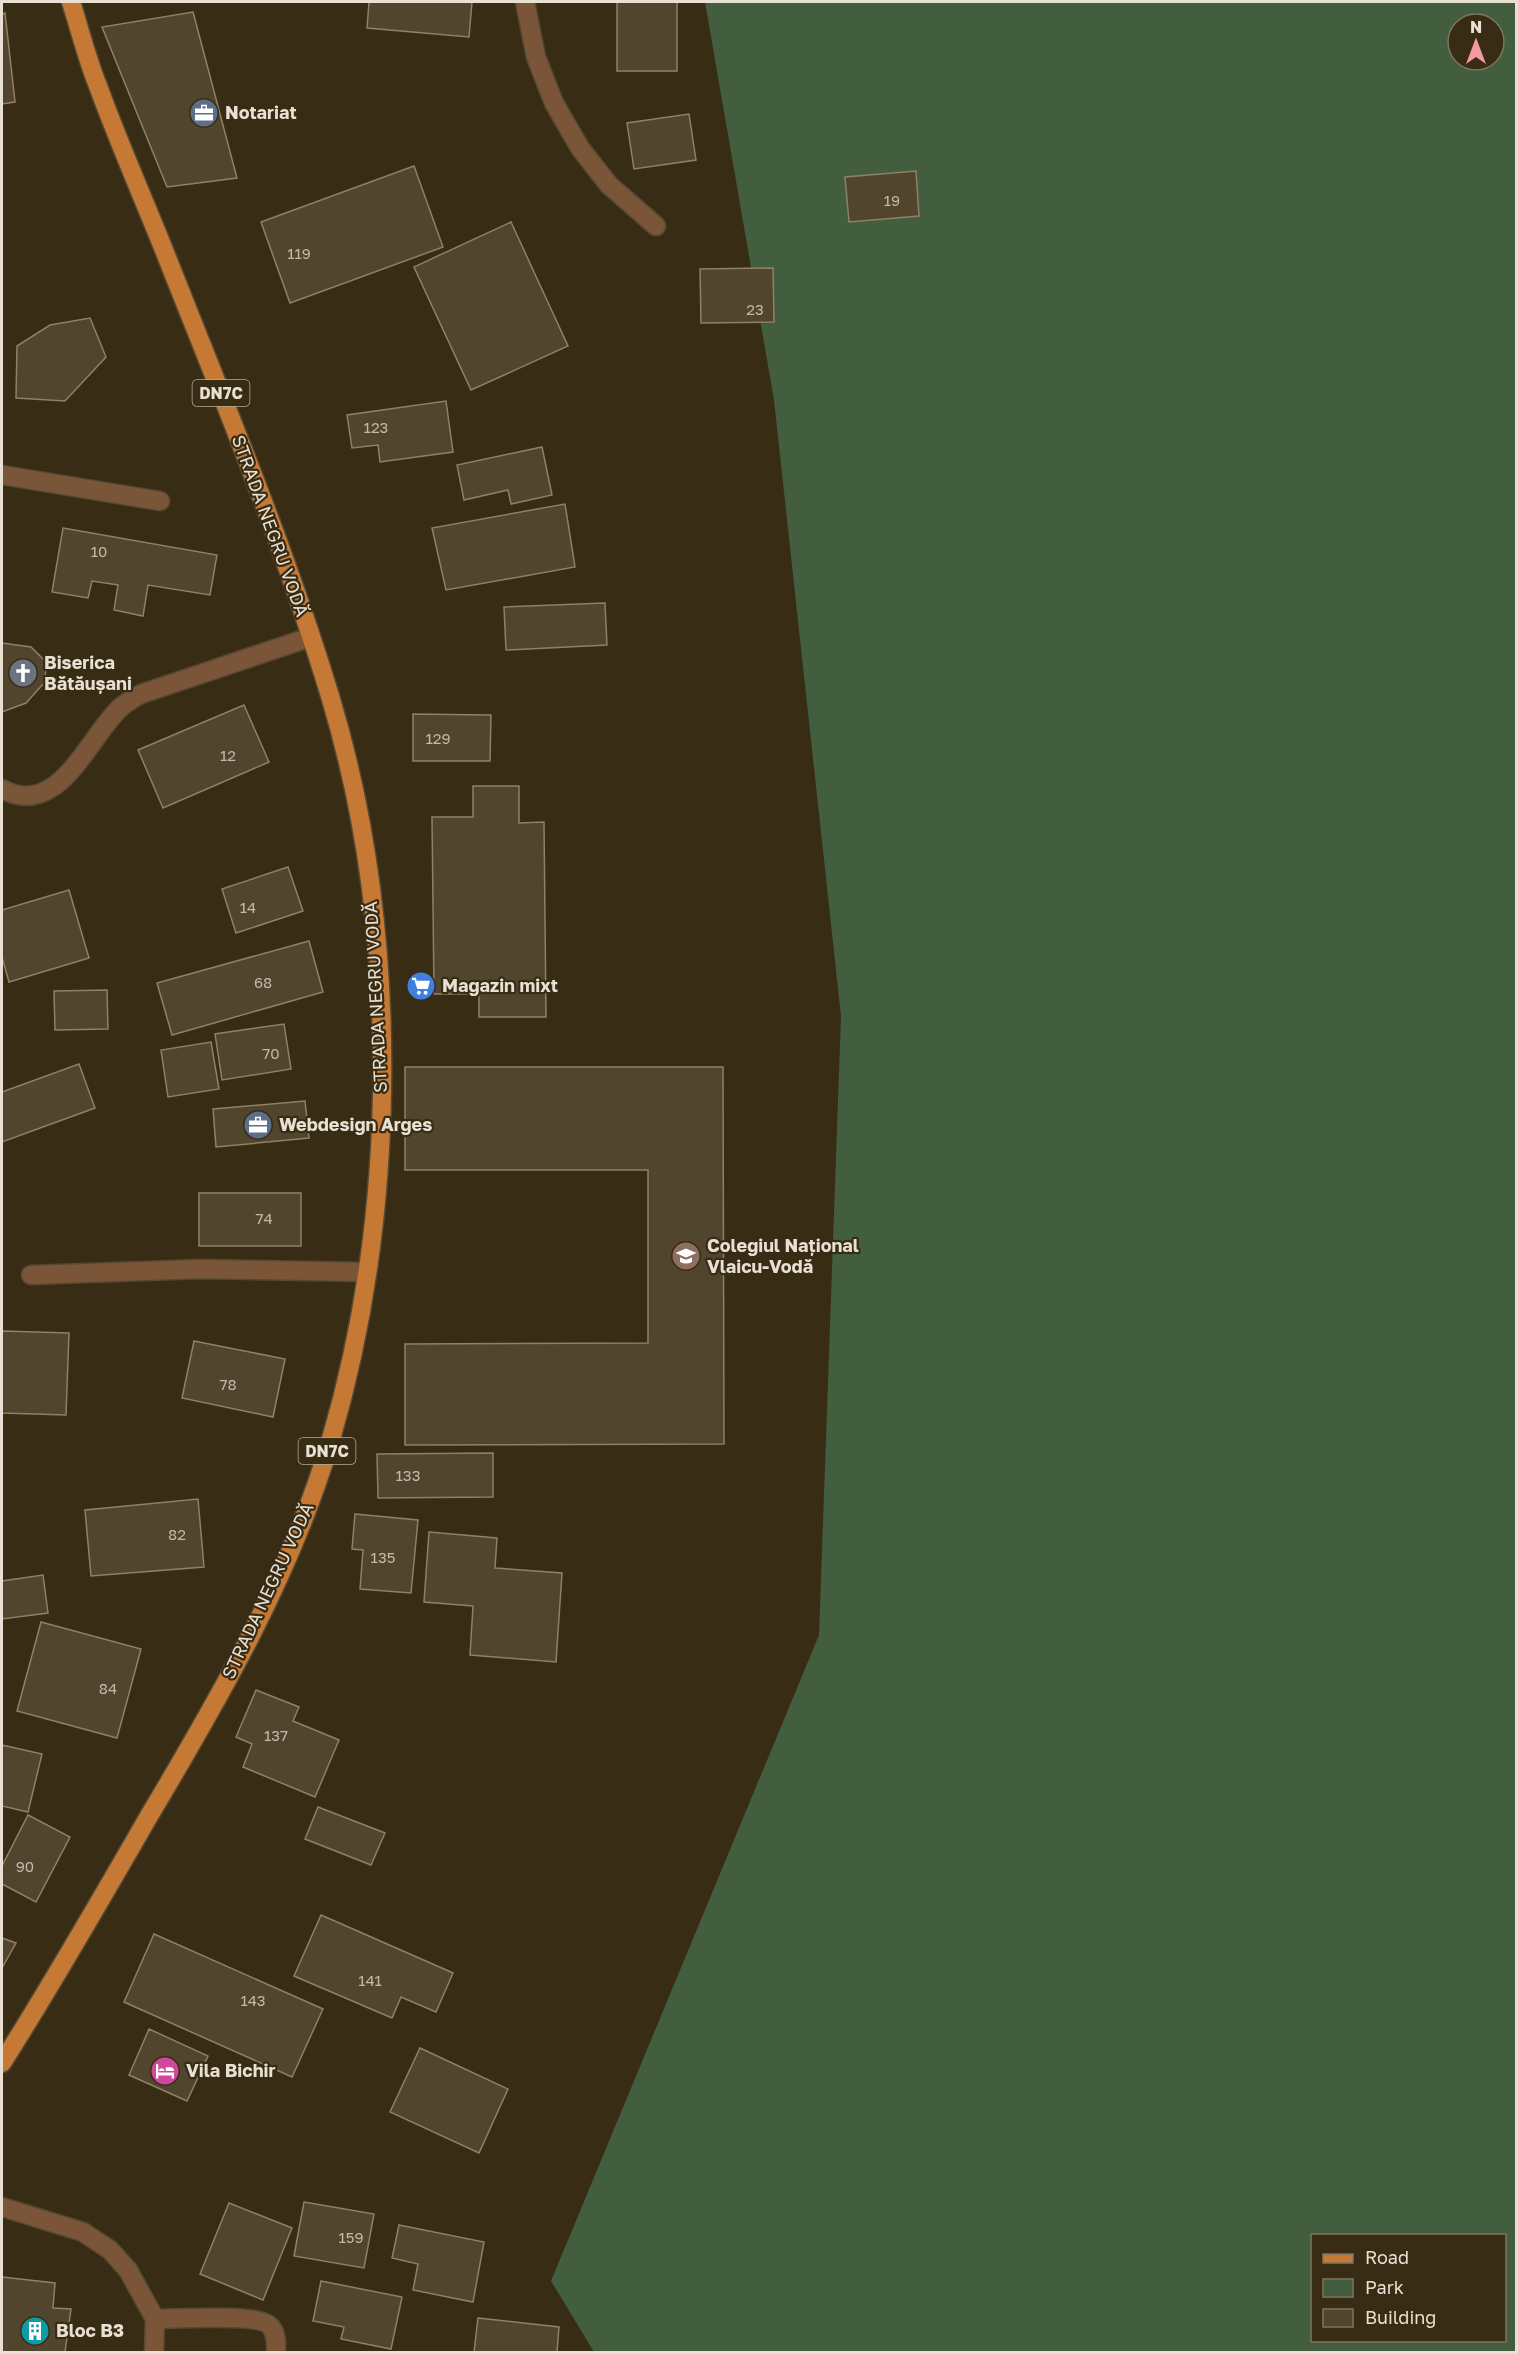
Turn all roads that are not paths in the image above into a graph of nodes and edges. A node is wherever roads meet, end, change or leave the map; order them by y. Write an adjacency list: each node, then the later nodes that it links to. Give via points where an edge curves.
1 (72, 2): 6 (main road, STRADA NEGRU VODĂ / DN7C, via 96,82 270,519)
2 (525, 2): 3 (street, via 536,57 554,103 574,139 609,185)
3 (656, 226)
4 (2, 475): 5 (street)
5 (160, 501)
6 (311, 637): 7 (street, via 141,694 121,708 55,786 33,797); 8 (main road, STRADA NEGRU VODĂ / DN7C, via 332,701 354,791 372,895 382,1069 377,1183)
7 (2, 789)
8 (367, 1272): 9 (street, via 201,1269); 10 (main road, STRADA NEGRU VODĂ / DN7C, via 331,1440 276,1581 208,1716)
9 (31, 1275)
10 (9, 2038): 11 (main road, STRADA NEGRU VODĂ / DN7C)
11 (2, 2063)
12 (2, 2207): 13 (street, via 83,2232 110,2250 128,2270)
13 (155, 2319): 14 (street); 15 (street, via 211,2317 264,2321 275,2334)
14 (154, 2352)
15 (276, 2352)

